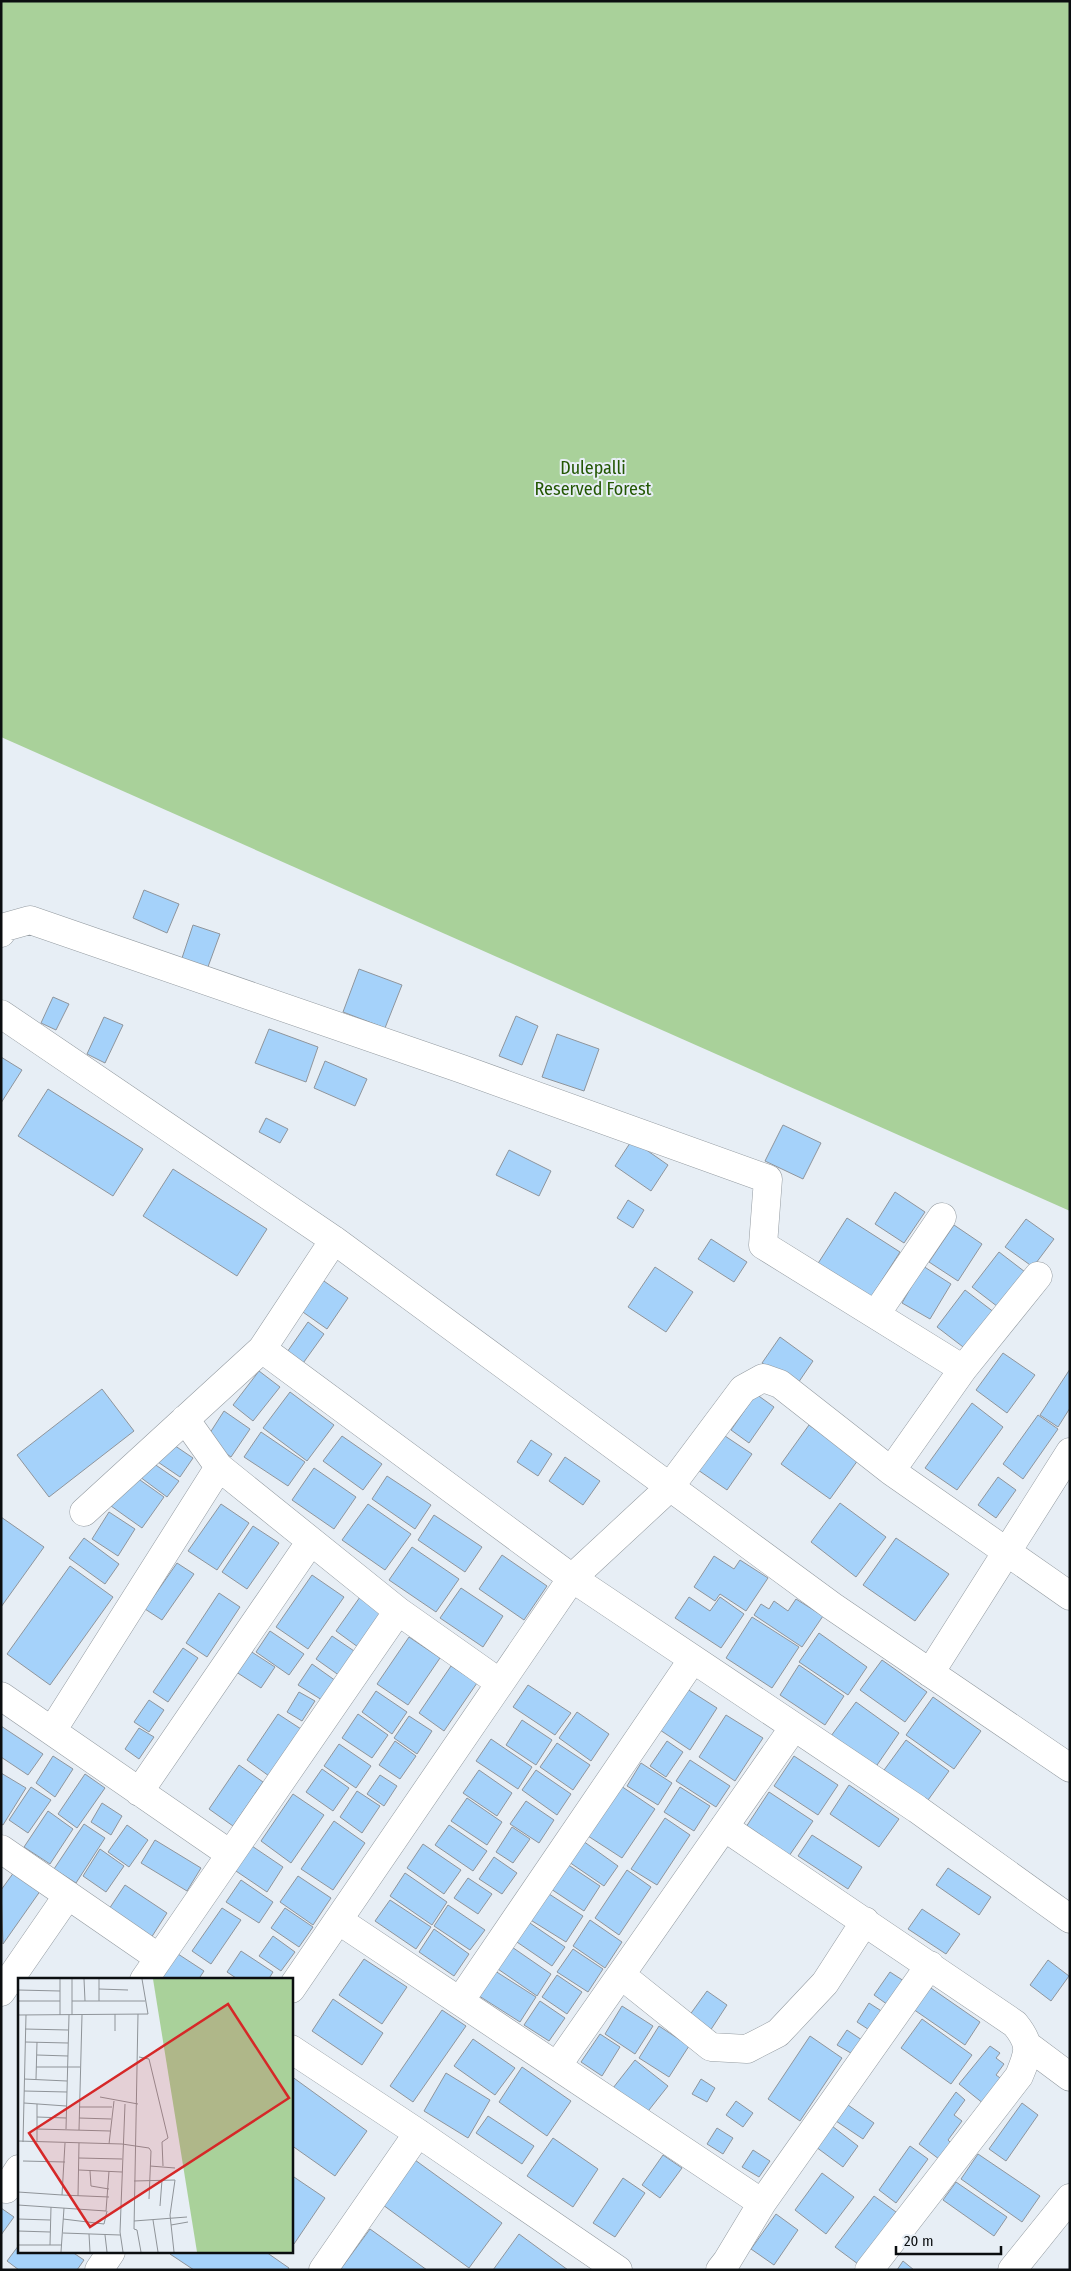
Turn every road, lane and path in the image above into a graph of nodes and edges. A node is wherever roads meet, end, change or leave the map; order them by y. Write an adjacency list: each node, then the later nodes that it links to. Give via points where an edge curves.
1 (1, 933): 6 (street, via 4,927 30,920 768,1179 763,1245)
2 (1, 1014): 4 (street)
3 (942, 1217): 6 (street)
4 (334, 1240): 7 (street); 13 (street)
5 (1038, 1276): 8 (street)
6 (876, 1314): 8 (street)
7 (262, 1349): 9 (street); 17 (street)
8 (963, 1369): 12 (street)
9 (185, 1419): 11 (street); 14 (street)
10 (1070, 1452): 16 (street)
11 (219, 1467): 15 (street); 25 (street)
12 (891, 1471): 13 (street, via 780,1384 763,1378 742,1389); 16 (street)
13 (669, 1488): 17 (street); 21 (street)
14 (84, 1512)
15 (311, 1541): 19 (street); 27 (street)
16 (1007, 1550): 18 (street); 21 (street)
17 (572, 1578): 20 (street); 22 (street)
18 (1070, 1596)
19 (398, 1611): 22 (street); 30 (street)
20 (693, 1659): 24 (street); 40 (street)
21 (930, 1673): 26 (street)
22 (500, 1683): 33 (street)
23 (1, 1696): 25 (street)
24 (794, 1727): 28 (street); 32 (street, via 917,1809)
25 (52, 1731): 27 (street)
26 (1070, 1768)
27 (139, 1792): 30 (street)
28 (724, 1827): 34 (street); 37 (street)
29 (1, 1850): 31 (street)
30 (230, 1854): 36 (street)
31 (68, 1896): 36 (street); 39 (street)
32 (1070, 1919)
33 (338, 1920): 38 (street); 40 (street)
34 (865, 1921): 35 (street); 37 (street, via 825,1982 798,2012 778,2033 747,2049 712,2047)
35 (930, 1965): 41 (street, via 1015,2024 1026,2038); 47 (street)
36 (151, 1969)
37 (621, 1975): 43 (street)
38 (292, 1988)
39 (1, 1992)
40 (460, 2001): 43 (street)
41 (1027, 2045): 44 (street); 51 (street, via 1028,2056 1019,2076)
42 (292, 2051): 45 (street)
43 (557, 2066): 47 (street)
44 (1070, 2077)
45 (418, 2133): 48 (street); 49 (street)
46 (1070, 2198): 52 (street)
47 (762, 2203): 50 (street)
48 (323, 2270)
49 (618, 2270)
50 (720, 2270)
51 (869, 2270)
52 (1012, 2270)

